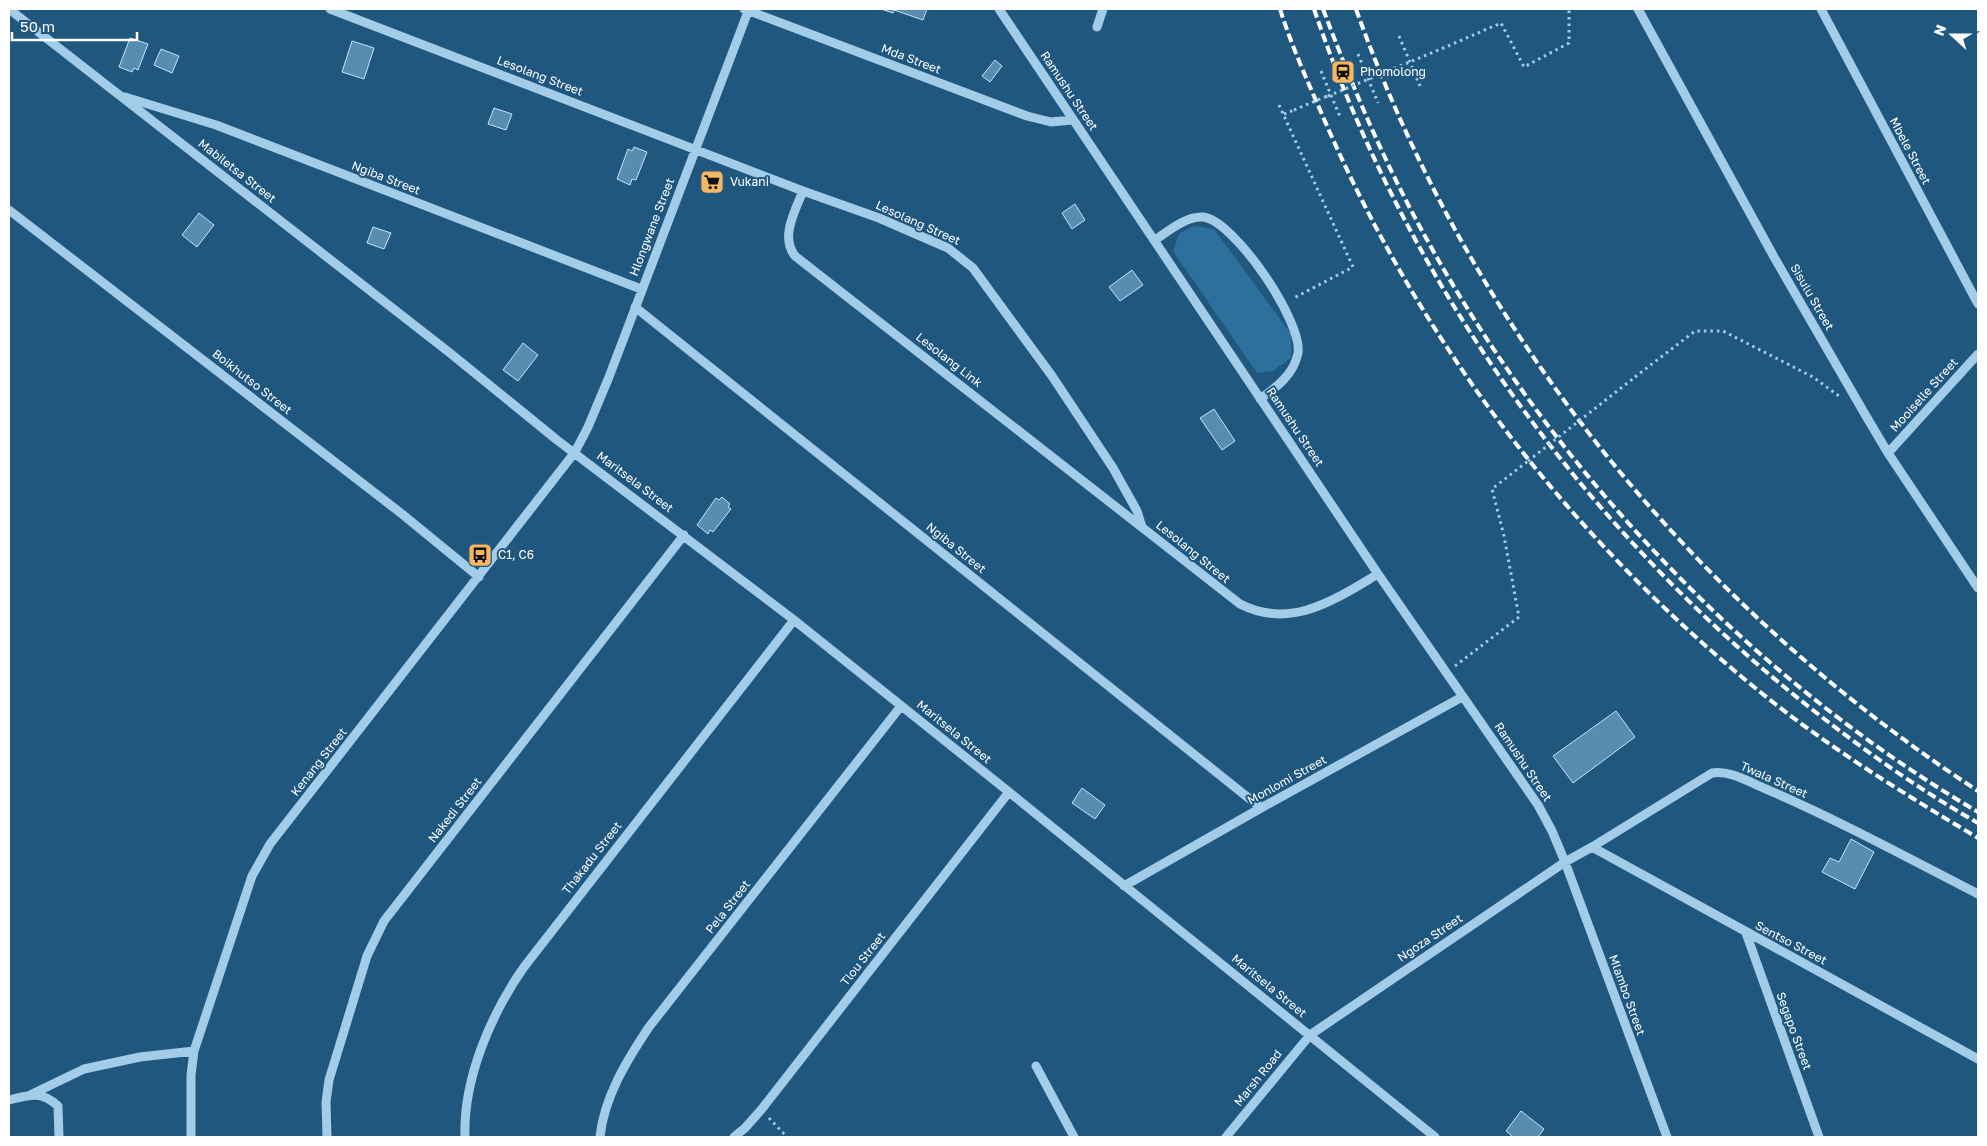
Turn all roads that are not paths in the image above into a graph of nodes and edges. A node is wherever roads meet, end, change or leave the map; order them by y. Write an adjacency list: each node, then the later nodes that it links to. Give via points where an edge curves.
1 (9, 9): 9 (street, Mabiletsa Street)
2 (330, 9): 11 (street, Lesolang Street)
3 (747, 9): 10 (street, Mda Street, via 1027,116 1051,122); 11 (street, Hlongwane Street)
4 (999, 9): 10 (street, Ramushu Street)
5 (1103, 9): 8 (street)
6 (1638, 9): 22 (street, Sisulu Street, via 1779,265)
7 (1821, 9): 16 (street, Mbele Street)
8 (1097, 27)
9 (120, 96): 15 (street, Ngiba Street, via 216,125); 18 (street, Mabiletsa Street)
10 (1072, 120): 14 (street, Ramushu Street)
11 (695, 150): 12 (street, Lesolang Street); 15 (street, Hlongwane Street)
12 (803, 190): 23 (street, Lesolang Street, via 948,248 973,268 1052,376 1113,468 1137,511); 23 (street, Lesolang Link, via 788,237 795,256)
13 (9, 210): 26 (street, Boikhutso Street)
14 (1155, 240): 20 (street, Ramushu Street); 20 (street, via 1192,219 1212,219 1236,238 1283,303 1298,338 1298,352 1294,367 1284,380)
15 (641, 289): 17 (street, Hlongwane Street)
16 (1978, 304)
17 (634, 307): 21 (street, Hlongwane Street, via 588,427); 32 (street, Ngiba Street)
18 (450, 353): 21 (street, Maritsela Street)
19 (1978, 354): 22 (street, Mooiselle Street)
20 (1260, 399): 25 (street, Ramushu Street)
21 (575, 452): 24 (street, Maritsela Street); 26 (street, Kenang Street)
22 (1888, 453): 27 (street, Sisulu Street)
23 (1142, 527): 25 (street, Lesolang Street, via 1226,594 1261,613 1286,615 1303,612)
24 (684, 535): 28 (street, Maritsela Street); 46 (street, Nakedi Street, via 384,921 367,956 329,1080)
25 (1378, 574): 29 (street, Ramushu Street)
26 (479, 577): 39 (street, Kenang Street, via 270,844 252,876)
27 (1978, 588)
28 (794, 620): 30 (street, Maritsela Street); 47 (street, Thakadu Street, via 510,987 490,1028 471,1083)
29 (1462, 697): 32 (street, Monlomi Street); 34 (street, Ramushu Street, via 1538,805)
30 (902, 706): 31 (street, Maritsela Street); 48 (street, Pela Street, via 649,1027 615,1085)
31 (1009, 792): 35 (street, Maritsela Street); 49 (street, Tlou Street, via 761,1110)
32 (1261, 808): 35 (street, Monlomi Street)
33 (1592, 847): 34 (street, Twala Street); 36 (street, Twala Street, via 1707,775 1722,772 1782,796); 37 (street, Sentso Street)
34 (1564, 862): 38 (street, Ngoza Street); 53 (street, Mlambo Street)
35 (1124, 886): 38 (street, Maritsela Street)
36 (1978, 894)
37 (1746, 933): 40 (street, Sentso Street); 54 (street, Segapo Street)
38 (1310, 1034): 51 (street, Marsh Road); 52 (street, Maritsela Street)
39 (194, 1051): 42 (street, via 140,1057 84,1069); 45 (street, Kenang Street)
40 (1978, 1059)
41 (1036, 1066): 50 (street)
42 (28, 1096): 43 (street); 44 (street, via 46,1096 58,1106)
43 (9, 1100)
44 (59, 1137)
45 (191, 1137)
46 (327, 1137)
47 (465, 1137)
48 (600, 1137)
49 (734, 1137)
50 (1074, 1137)
51 (1226, 1137)
52 (1436, 1137)
53 (1667, 1137)
54 (1818, 1137)

